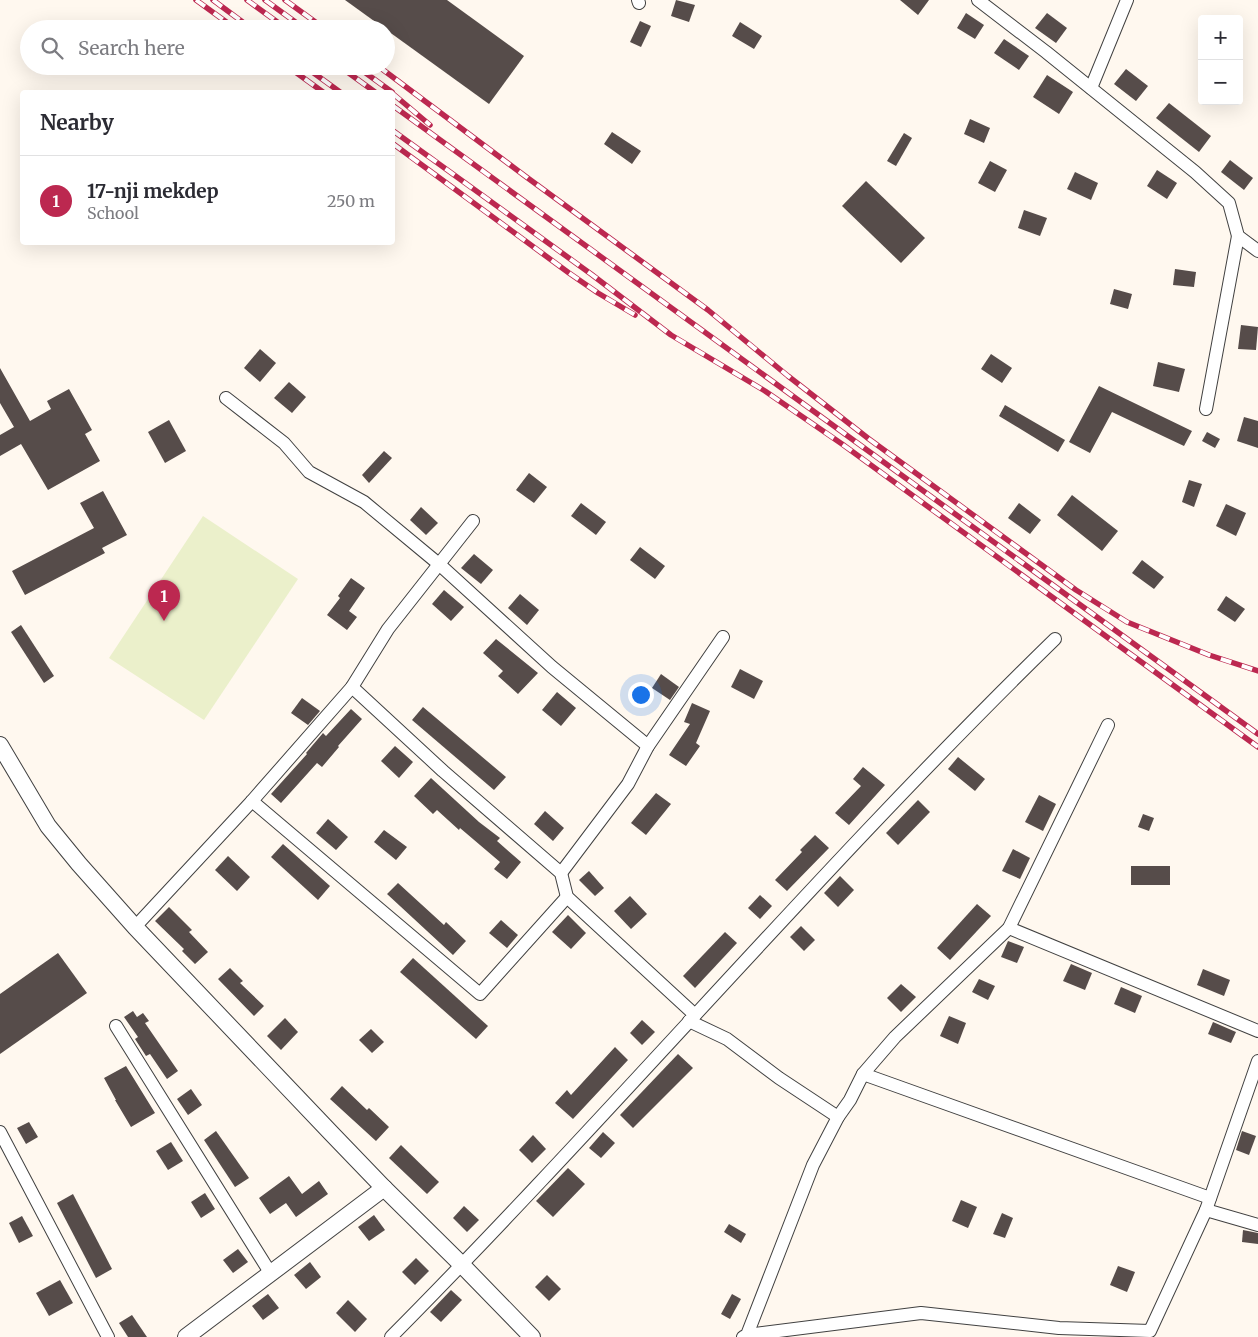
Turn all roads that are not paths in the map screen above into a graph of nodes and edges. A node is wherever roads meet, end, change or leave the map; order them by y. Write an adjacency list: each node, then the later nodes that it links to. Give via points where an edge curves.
1 (978, 0): 3 (street)
2 (1126, 0): 3 (street)
3 (1091, 88): 4 (street, via 1229,203)
4 (1238, 236): 5 (street); 7 (street)
5 (1258, 251)
6 (226, 398): 9 (street, via 284,443 309,472 364,502)
7 (1206, 409)
8 (473, 522): 9 (street)
9 (440, 565): 12 (street, via 388,629); 15 (street, via 552,667)
10 (723, 637): 15 (street)
11 (1055, 639): 21 (street, via 986,706)
12 (352, 687): 16 (street); 17 (street)
13 (1108, 725): 20 (street)
14 (0, 745): 19 (street, via 48,826)
15 (648, 746): 17 (street, via 628,784)
16 (252, 801): 18 (street, via 480,994); 19 (street)
17 (561, 873): 18 (street)
18 (568, 897): 21 (street)
19 (135, 927): 28 (street)
20 (1009, 928): 23 (street); 25 (street, via 894,1037)
21 (692, 1018): 26 (street, via 727,1038 778,1078); 31 (street)
22 (116, 1026): 32 (street)
23 (1258, 1031)
24 (1258, 1061): 29 (street)
25 (863, 1074): 26 (street); 29 (street)
26 (838, 1117): 33 (street, via 813,1165)
27 (0, 1132): 34 (street)
28 (384, 1188): 31 (street); 32 (street)
29 (1208, 1204): 30 (street); 33 (street, via 1150,1331 1059,1328 921,1313)
30 (1258, 1225)
31 (462, 1265): 36 (street); 37 (street)
32 (272, 1274): 35 (street)
33 (745, 1336)
34 (108, 1337)
35 (186, 1337)
36 (391, 1337)
37 (532, 1337)

